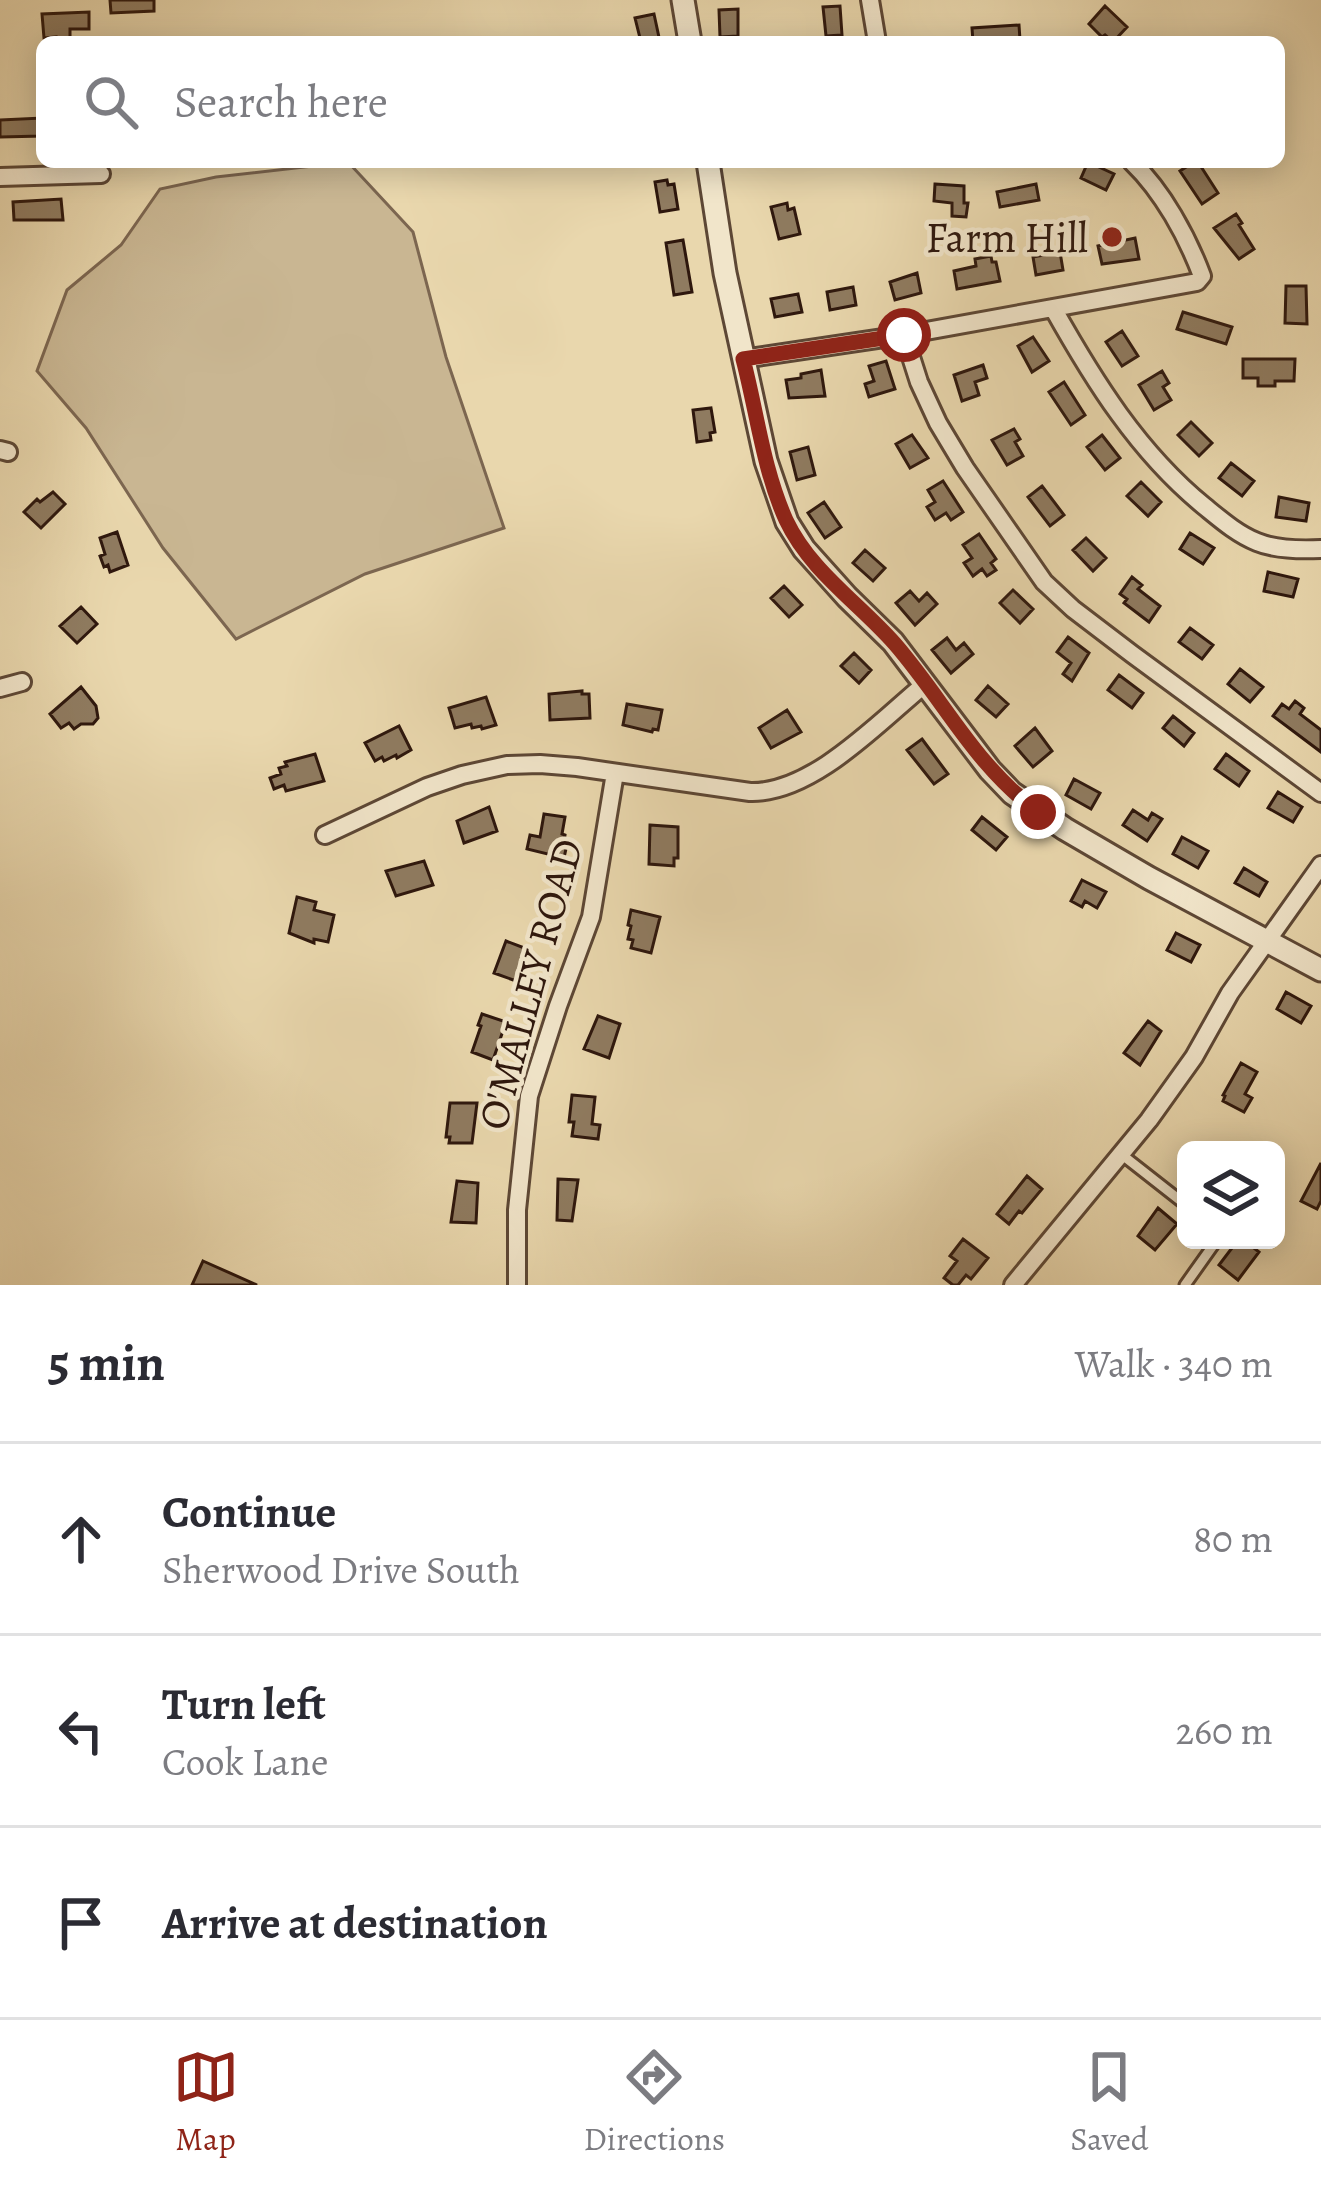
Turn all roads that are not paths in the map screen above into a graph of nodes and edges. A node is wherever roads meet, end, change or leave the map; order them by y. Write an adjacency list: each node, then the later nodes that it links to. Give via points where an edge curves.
1 (683, 0): 3 (street)
2 (870, 0): 4 (street)
3 (689, 36)
4 (876, 36)
5 (708, 168): 11 (street)
6 (1139, 168): 9 (street, via 1202,276)
7 (101, 174): 8 (street)
8 (0, 177)
9 (1052, 308): 10 (street); 12 (street, via 1102,391 1185,490 1259,544)
10 (904, 335): 11 (street); 17 (street, via 938,423 1044,582)
11 (743, 359): 14 (street, via 787,522)
12 (1321, 549)
13 (22, 682): 15 (street)
14 (925, 684): 16 (street, via 785,788 750,792); 20 (street, via 1012,793)
15 (0, 688)
16 (615, 773): 18 (street, via 540,764 482,770); 25 (street, O'MALLEY ROAD, via 587,935 529,1096)
17 (1321, 793)
18 (325, 835)
19 (1321, 865): 20 (street)
20 (1268, 940): 21 (street); 22 (street)
21 (1321, 970)
22 (1121, 1154): 23 (lane); 26 (street)
23 (1177, 1198)
24 (1211, 1249): 27 (lane)
25 (517, 1285)
26 (1012, 1285)
27 (1185, 1285)

